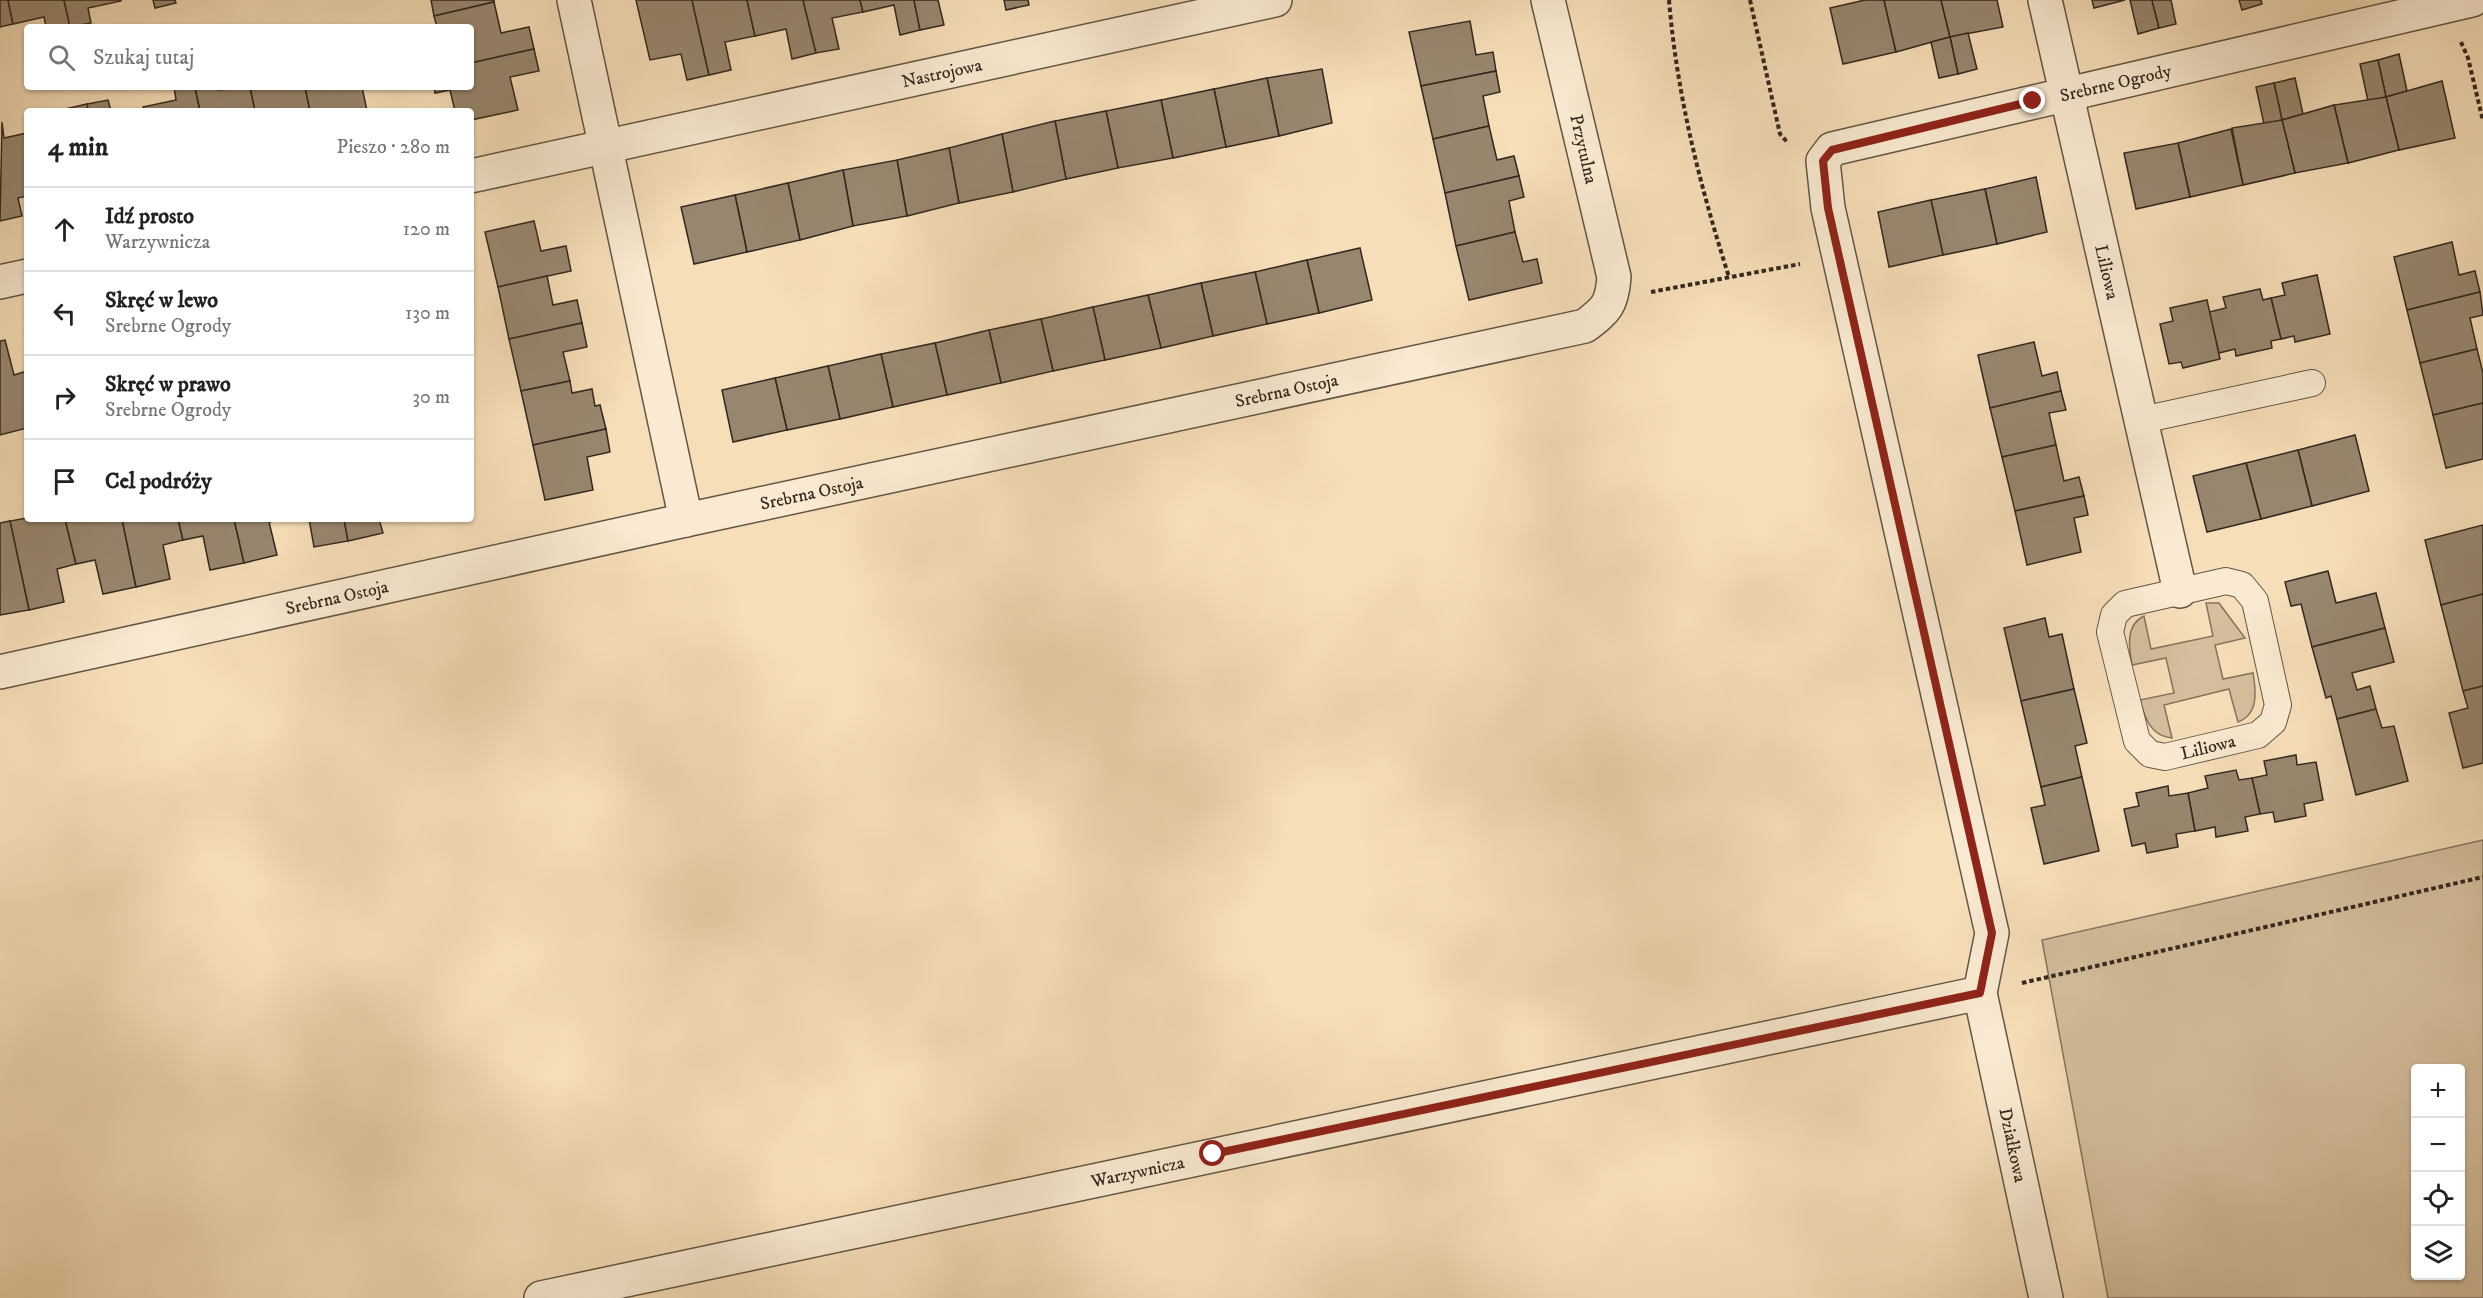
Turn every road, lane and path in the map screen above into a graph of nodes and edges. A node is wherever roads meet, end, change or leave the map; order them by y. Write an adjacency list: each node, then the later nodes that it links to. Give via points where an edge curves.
1 (574, 0): 11 (street)
2 (1275, 0): 11 (street, Nastrojowa)
3 (1548, 0): 18 (street, Przytulna, via 1614,278)
4 (1669, 0): 16 (path, via 1689,134)
5 (1750, 0): 12 (path, via 1780,134 1791,147)
6 (2045, 0): 10 (street, Liliowa)
7 (2472, 0): 10 (street, Srebrne Ogrody)
8 (2479, 0): 9 (street)
9 (2483, 16)
10 (2067, 93): 12 (street, Srebrne Ogrody, via 1832,150); 20 (street, Liliowa)
11 (606, 146): 13 (street, Nastrojowa); 21 (street)
12 (1823, 161): 14 (street)
13 (474, 175)
14 (1839, 255): 16 (path); 25 (street, via 1992,933)
15 (24, 277): 17 (street)
16 (1729, 278): 18 (path)
17 (0, 282)
18 (1612, 299): 21 (street, Srebrna Ostoja, via 1585,326)
19 (2312, 382): 20 (lane)
20 (2142, 420): 22 (street, Liliowa)
21 (686, 520): 23 (street, Srebrna Ostoja)
22 (2180, 591): 22 (lane, Liliowa, via 2125,604 2114,615 2110,632 2137,741 2150,754 2165,757 2258,735 2273,722 2278,705 2255,601 2242,585 2226,581)
23 (0, 672)
24 (2483, 877): 25 (path)
25 (1980, 993): 26 (street, Warzywnicza); 27 (street, Działkowa)
26 (542, 1298)
27 (2046, 1298)

